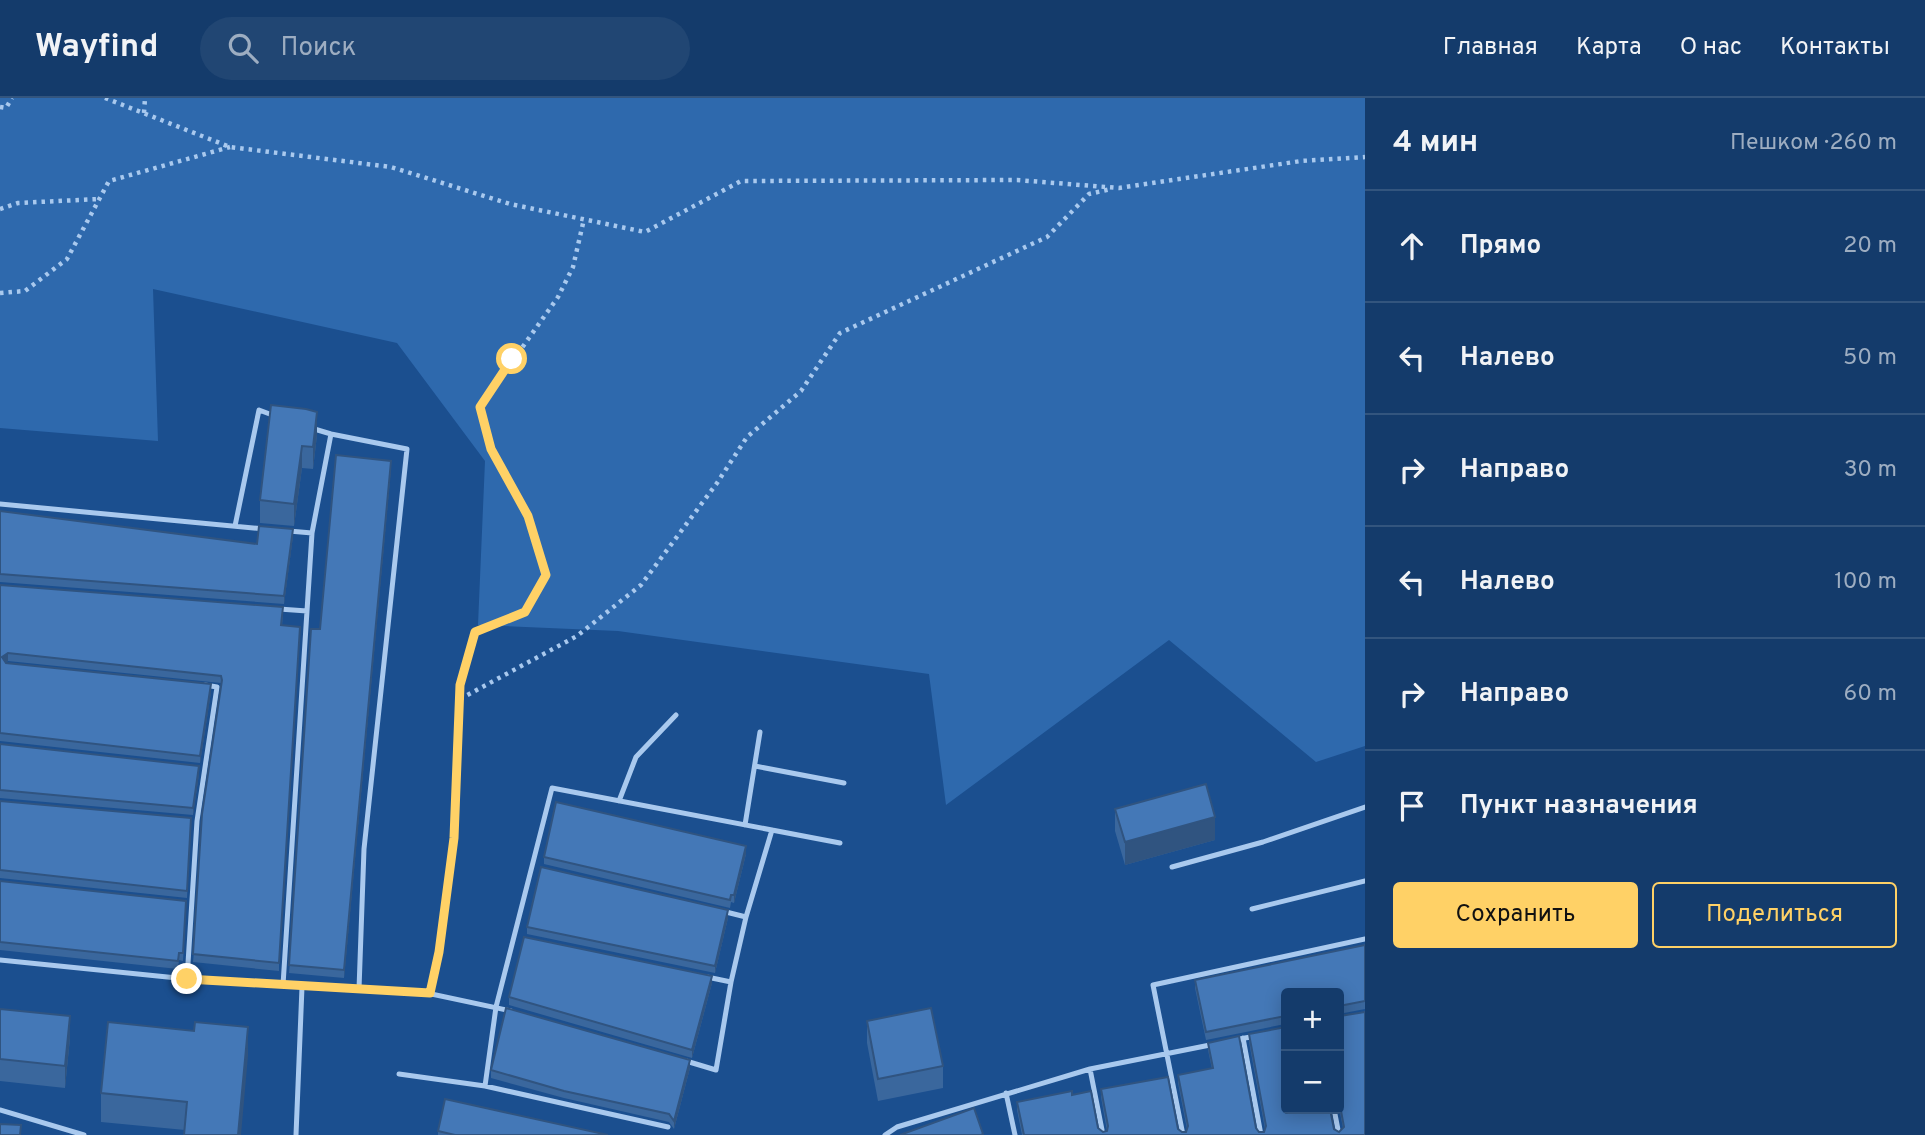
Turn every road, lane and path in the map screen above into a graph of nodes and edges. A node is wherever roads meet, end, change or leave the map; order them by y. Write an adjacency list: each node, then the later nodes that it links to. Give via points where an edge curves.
1 (12, 98): 4 (path, via 6,108)
2 (104, 98): 5 (path)
3 (145, 98): 5 (path)
4 (0, 107)
5 (144, 113): 6 (path)
6 (230, 147): 9 (path, via 109,181); 11 (path, via 391,167 510,204)
7 (1365, 157): 8 (path, via 1301,160)
8 (1119, 188): 11 (path, via 1017,180 741,181 645,232); 24 (path, via 1089,194 1047,237 840,334 801,391 747,437 641,585 577,636)
9 (99, 199): 10 (path, via 18,202); 12 (path, via 67,259 25,291)
10 (0, 209)
11 (584, 219): 24 (path, via 573,267 558,297 480,407 491,449 528,516 546,575 525,612 475,632)
12 (0, 293)
13 (283, 418): 17 (lane, via 259,410)
14 (307, 426): 15 (lane)
15 (331, 434): 20 (lane); 56 (lane, via 407,449 364,849)
16 (0, 504): 17 (lane)
17 (235, 526): 18 (lane)
18 (274, 530)
19 (286, 531): 20 (lane)
20 (312, 533): 22 (lane)
21 (265, 608): 22 (lane)
22 (307, 611): 54 (lane)
23 (191, 684): 29 (lane, via 217,687)
24 (459, 700): 57 (path, via 454,838)
25 (676, 715): 31 (lane, via 636,757)
26 (761, 732): 27 (lane)
27 (755, 766): 30 (lane); 35 (lane)
28 (191, 768): 29 (lane)
29 (204, 769): 34 (lane)
30 (844, 783)
31 (620, 801): 35 (lane); 38 (lane, via 552,788)
32 (1365, 807): 39 (lane)
33 (184, 820): 34 (lane)
34 (197, 821): 43 (lane)
35 (745, 825): 36 (lane)
36 (772, 830): 37 (lane); 46 (lane)
37 (840, 843)
38 (532, 867): 40 (lane); 47 (lane)
39 (1172, 867)
40 (545, 870)
41 (1365, 881): 44 (lane)
42 (178, 902): 43 (lane)
43 (191, 904): 52 (lane)
44 (1252, 909)
45 (719, 911): 46 (lane)
46 (746, 917): 53 (lane)
47 (514, 937): 49 (lane); 58 (lane)
48 (1365, 939): 64 (lane, via 1153,985)
49 (527, 940)
50 (0, 960): 52 (lane)
51 (704, 976): 53 (lane)
52 (187, 979): 54 (lane)
53 (731, 982): 65 (lane, via 716,1070)
54 (283, 985): 55 (lane)
55 (302, 987): 56 (lane); 74 (lane)
56 (359, 989): 57 (lane)
57 (430, 993): 58 (lane)
58 (496, 1007): 59 (lane); 68 (lane)
59 (522, 1014)
60 (1265, 1034): 61 (lane)
61 (1243, 1038): 62 (lane); 79 (lane)
62 (1230, 1041)
63 (1217, 1043): 64 (lane)
64 (1167, 1054): 66 (lane); 78 (lane)
65 (678, 1059)
66 (1090, 1069): 69 (lane); 77 (lane)
67 (399, 1074): 68 (lane)
68 (485, 1086): 72 (lane)
69 (1006, 1093): 75 (lane, via 897,1127); 76 (lane)
70 (0, 1110): 73 (lane)
71 (1335, 1114): 80 (lane)
72 (668, 1127)
73 (85, 1135)
74 (296, 1135)
75 (885, 1135)
76 (1015, 1135)
77 (1103, 1135)
78 (1183, 1135)
79 (1261, 1135)
80 (1339, 1135)

